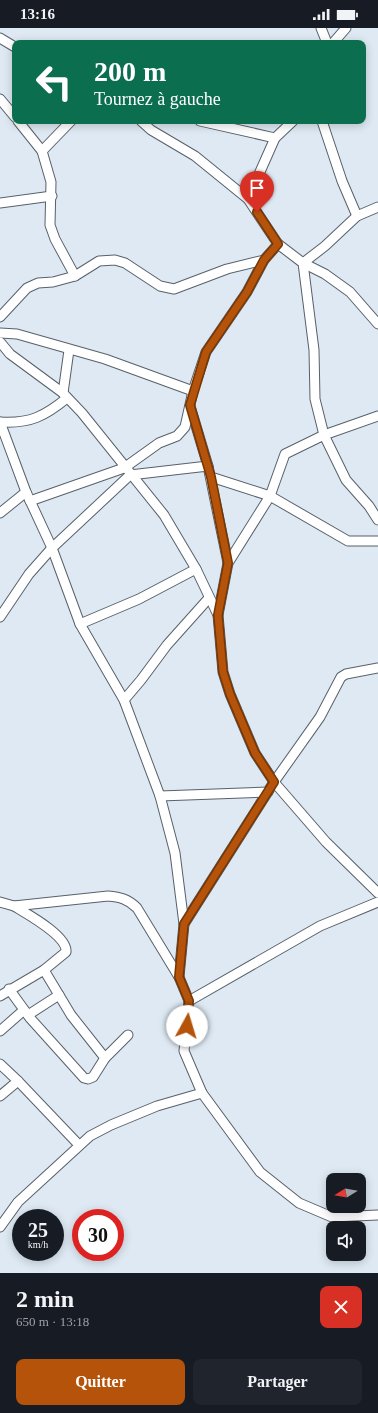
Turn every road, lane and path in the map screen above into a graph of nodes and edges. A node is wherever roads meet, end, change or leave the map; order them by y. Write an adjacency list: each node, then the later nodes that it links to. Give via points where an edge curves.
1 (321, 28): 4 (street)
2 (346, 28): 5 (street)
3 (0, 38): 6 (street)
4 (326, 40)
5 (336, 40)
6 (12, 45)
7 (0, 99): 8 (street)
8 (12, 113)
9 (20, 124): 16 (street)
10 (68, 124): 16 (street)
11 (145, 124): 18 (street, via 195,156)
12 (213, 124): 15 (street)
13 (290, 124): 15 (street)
14 (323, 124): 21 (street)
15 (275, 138): 18 (street)
16 (42, 151): 17 (street, via 51,182)
17 (52, 196): 19 (street); 25 (street, via 50,225)
18 (248, 198): 22 (street)
19 (0, 203)
20 (378, 207): 21 (street)
21 (357, 216): 24 (street)
22 (278, 244): 23 (street); 24 (street)
23 (264, 260): 25 (street, via 227,268 174,289 160,286 125,263 115,260 99,261); 31 (street, via 247,292 206,352)
24 (303, 263): 27 (street, via 350,292); 36 (street, via 314,350 315,399)
25 (75, 276): 26 (street, via 38,283 27,288)
26 (0, 317)
27 (378, 324)
28 (0, 333): 30 (street, via 17,334)
29 (0, 342): 32 (street, via 10,354)
30 (70, 350): 31 (street, via 123,365); 32 (street)
31 (193, 391): 33 (street)
32 (65, 396): 35 (street, via 51,411 40,418 13,423); 38 (street, via 82,413)
33 (190, 405): 37 (street); 38 (street, via 182,432 159,443)
34 (378, 416): 36 (street)
35 (0, 422): 42 (street)
36 (324, 435): 41 (street, via 285,454); 44 (street, via 346,480)
37 (208, 466): 39 (street); 40 (street)
38 (124, 468): 39 (street); 42 (street)
39 (130, 475): 46 (street); 48 (street, via 164,515)
40 (211, 477): 41 (street); 47 (street)
41 (270, 496): 45 (street, via 348,541); 47 (street)
42 (28, 497): 43 (street); 46 (street)
43 (0, 514)
44 (378, 520)
45 (378, 541)
46 (52, 548): 51 (street, via 29,574); 52 (street)
47 (228, 563): 50 (street)
48 (196, 569): 49 (street); 52 (street, via 139,599)
49 (209, 598): 50 (street); 54 (street, via 171,640)
50 (218, 615): 55 (street, via 223,672 230,694 255,753)
51 (0, 617)
52 (80, 624): 54 (street)
53 (378, 668): 55 (street, via 341,677 320,717)
54 (124, 700): 57 (street)
55 (274, 782): 56 (street); 58 (street, via 326,842)
56 (268, 792): 57 (street); 62 (street)
57 (160, 796): 62 (street, via 175,854)
58 (378, 893)
59 (0, 902): 61 (street)
60 (378, 902): 68 (street, via 320,926)
61 (14, 906): 63 (street, via 52,930 66,946 66,952 61,958); 64 (street, via 108,896 131,902)
62 (184, 924): 64 (street)
63 (44, 970): 65 (street); 66 (street)
64 (179, 977): 68 (street)
65 (9, 989): 67 (street); 69 (street)
66 (60, 995): 69 (street); 72 (street, via 84,1033)
67 (0, 996)
68 (189, 1001): 75 (street, via 184,1051)
69 (26, 1012): 70 (street); 72 (street, via 84,1078 93,1077)
70 (0, 1031)
71 (128, 1035): 72 (street)
72 (105, 1058)
73 (0, 1064): 74 (street)
74 (18, 1081): 76 (street); 77 (street)
75 (202, 1093): 77 (street, via 157,1106 110,1125); 78 (street, via 260,1172 299,1203 332,1217)
76 (0, 1096)
77 (79, 1145): 79 (street, via 18,1202)
78 (378, 1214)
79 (0, 1226)

